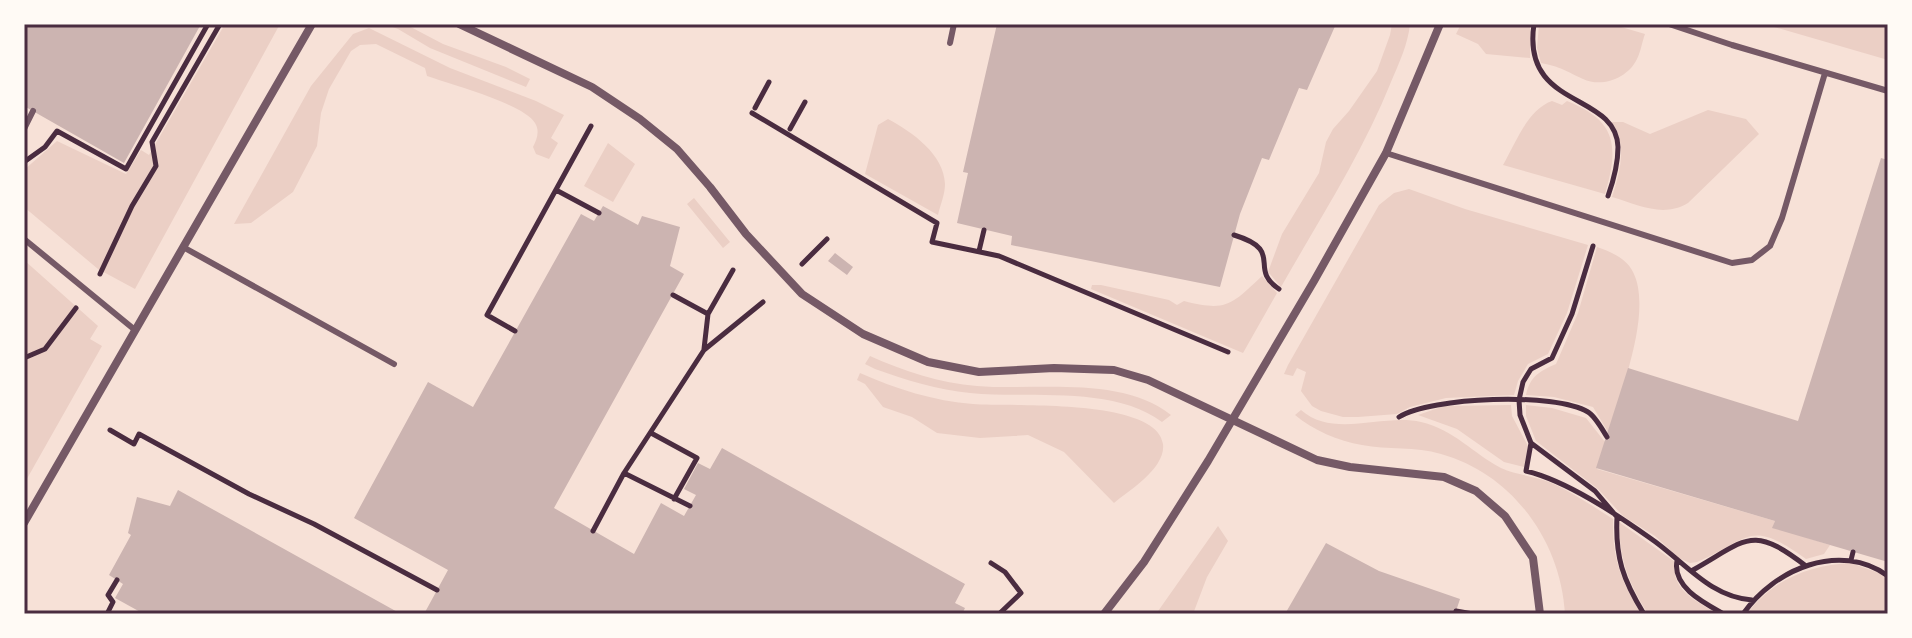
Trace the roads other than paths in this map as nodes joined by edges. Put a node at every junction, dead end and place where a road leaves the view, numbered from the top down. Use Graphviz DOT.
graph roads {
  1 [pos="312,24"];
  2 [pos="459,24"];
  3 [pos="954,24"];
  4 [pos="1440,24"];
  5 [pos="1669,24"];
  6 [pos="950,43"];
  7 [pos="1825,73"];
  8 [pos="1888,91"];
  9 [pos="33,111"];
  10 [pos="24,129"];
  11 [pos="1386,153"];
  12 [pos="24,239"];
  13 [pos="183,247"];
  14 [pos="135,330"];
  15 [pos="394,364"];
  16 [pos="1235,419"];
  17 [pos="24,525"];
  18 [pos="1104,614"];
  19 [pos="1540,614"];
  1 -- 13 [label="street"];
  2 -- 16 [label="street"];
  3 -- 6 [label="lane"];
  4 -- 11 [label="street"];
  5 -- 7 [label="lane"];
  7 -- 8 [label="lane"];
  7 -- 11 [label="lane"];
  9 -- 10 [label="lane"];
  11 -- 16 [label="street"];
  12 -- 14 [label="lane"];
  13 -- 14 [label="street"];
  13 -- 15 [label="lane"];
  14 -- 17 [label="street"];
  16 -- 18 [label="street"];
  16 -- 19 [label="street"];
}
